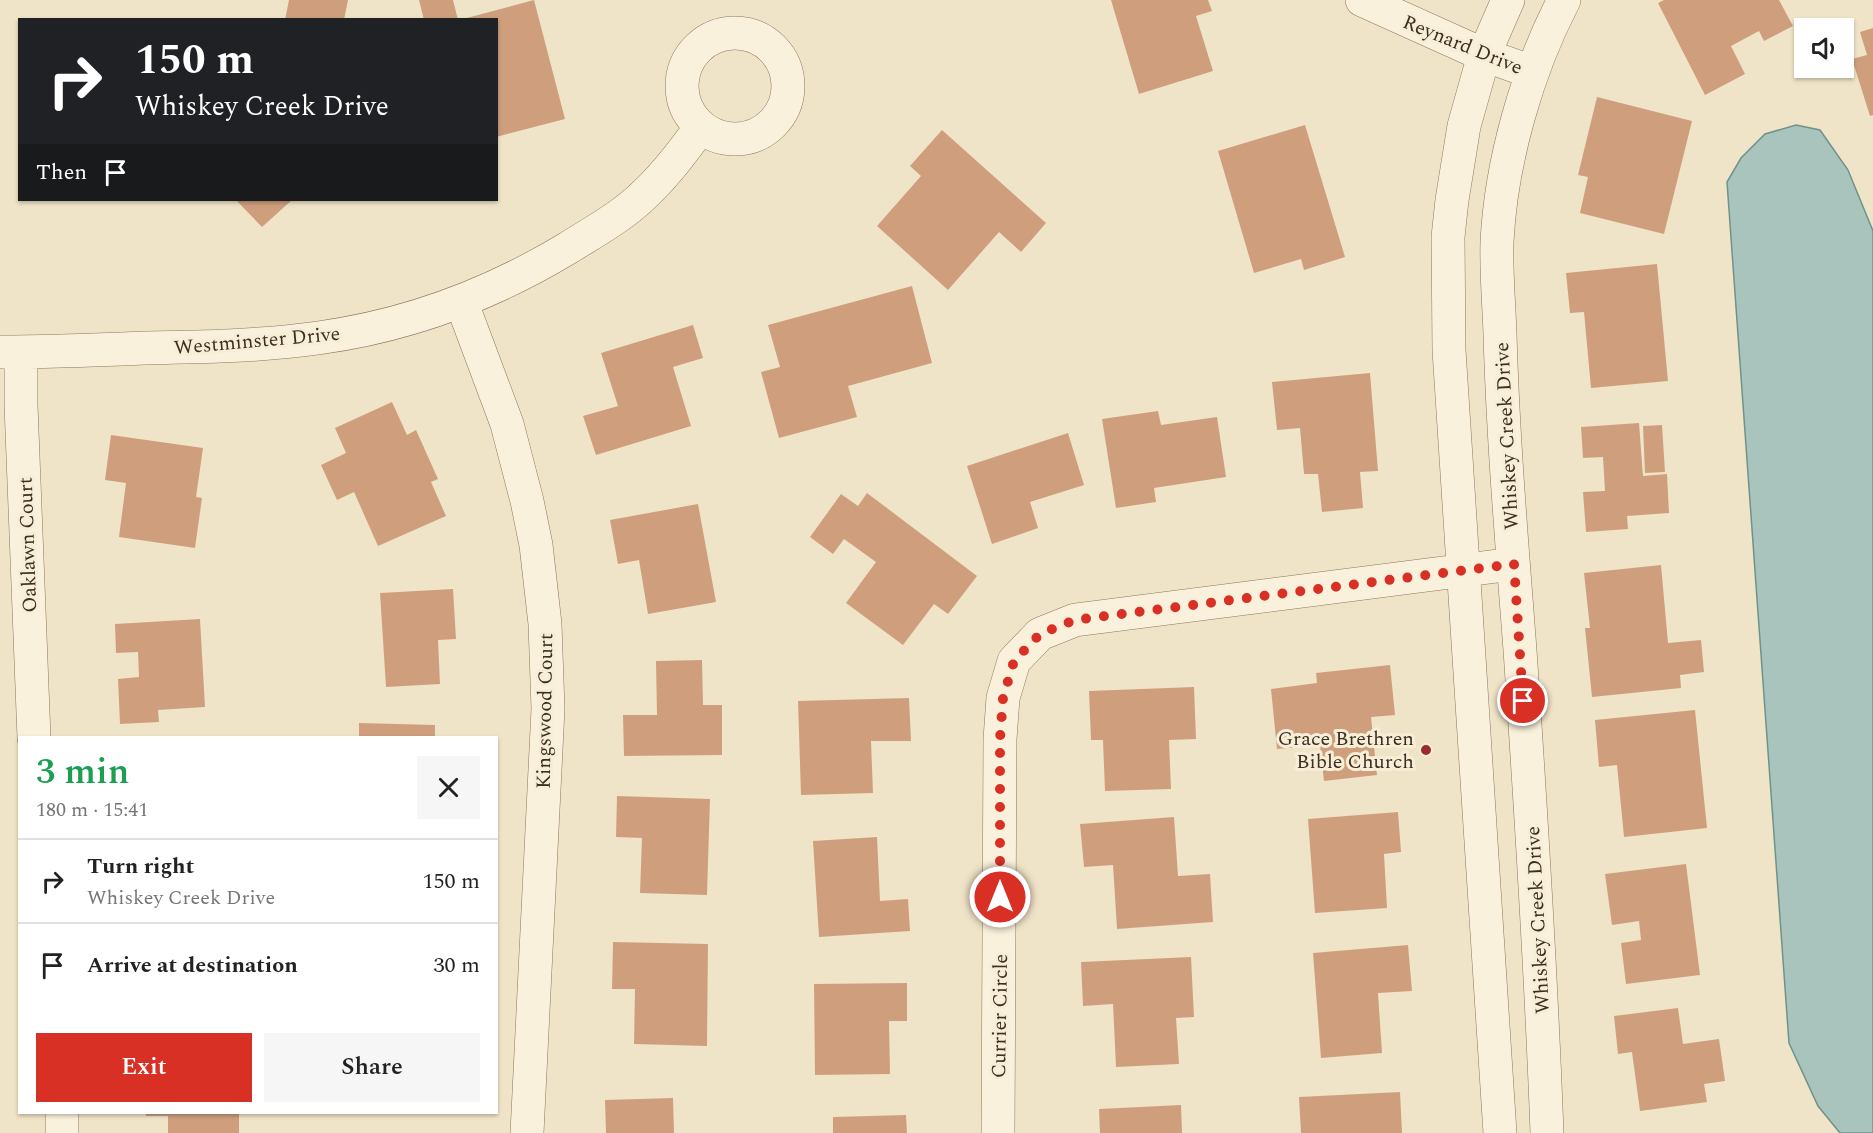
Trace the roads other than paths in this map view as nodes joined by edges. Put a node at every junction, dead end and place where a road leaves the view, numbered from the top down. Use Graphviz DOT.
graph roads {
  1 [pos="1362,0"];
  2 [pos="1508,0"];
  3 [pos="1564,0"];
  4 [pos="1484,55"];
  5 [pos="1532,72"];
  6 [pos="701,127"];
  7 [pos="461,301"];
  8 [pos="10,352"];
  9 [pos="1514,564"];
  10 [pos="1464,570"];
  11 [pos="34,736"];
  12 [pos="62,1114"];
  13 [pos="62,1133"];
  14 [pos="527,1133"];
  15 [pos="998,1133"];
  16 [pos="1500,1133"];
  17 [pos="1547,1133"];
  1 -- 4 [label="street, Reynard Drive"];
  2 -- 4 [label="street"];
  3 -- 5 [label="street, Whiskey Creek Drive"];
  4 -- 5 [label="street, Reynard Drive"];
  4 -- 10 [label="street"];
  5 -- 9 [label="street, Whiskey Creek Drive"];
  6 -- 7 [label="street, Westminster Drive"];
  7 -- 8 [label="street, Westminster Drive"];
  7 -- 14 [label="street, Kingswood Court"];
  8 -- 11 [label="street, Oaklawn Court"];
  9 -- 10 [label="street, Currier Circle"];
  9 -- 17 [label="street, Whiskey Creek Drive"];
  10 -- 15 [label="street, Currier Circle"];
  10 -- 16 [label="street"];
  12 -- 13 [label="street"];
}
